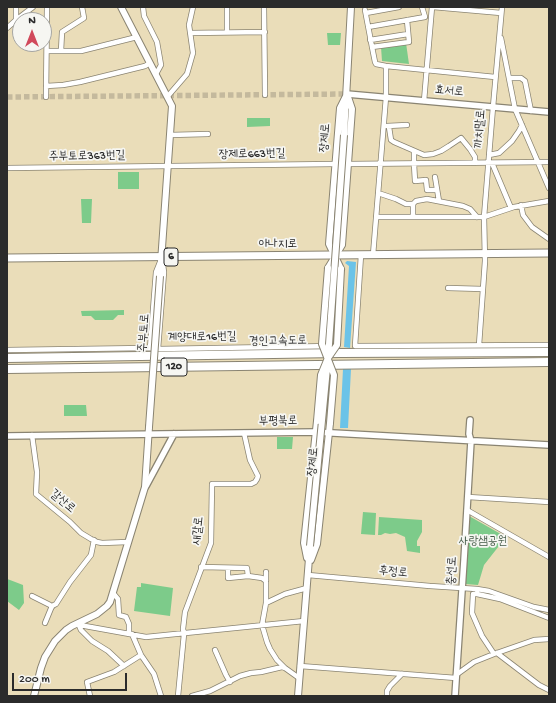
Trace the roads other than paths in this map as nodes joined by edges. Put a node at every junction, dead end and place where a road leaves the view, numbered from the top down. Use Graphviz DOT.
graph roads {
  1 [pos="82,7"];
  2 [pos="121,7"];
  3 [pos="143,7"];
  4 [pos="193,7"];
  5 [pos="227,7"];
  6 [pos="264,7"];
  7 [pos="351,7"];
  8 [pos="399,7"];
  9 [pos="422,7"];
  10 [pos="433,7"];
  11 [pos="502,7"];
  12 [pos="501,13"];
  13 [pos="407,20"];
  14 [pos="368,27"];
  15 [pos="499,31"];
  16 [pos="227,32"];
  17 [pos="264,32"];
  18 [pos="190,33"];
  19 [pos="408,34"];
  20 [pos="137,37"];
  21 [pos="370,40"];
  22 [pos="372,47"];
  23 [pos="52,51"];
  24 [pos="62,51"];
  25 [pos="47,52"];
  26 [pos="150,63"];
  27 [pos="386,66"];
  28 [pos="427,70"];
  29 [pos="156,74"];
  30 [pos="495,77"];
  31 [pos="509,78"];
  32 [pos="46,86"];
  33 [pos="347,94"];
  34 [pos="265,95"];
  35 [pos="168,96"];
  36 [pos="46,97"];
  37 [pos="386,98"];
  38 [pos="424,101"];
  39 [pos="492,107"];
  40 [pos="515,109"];
  41 [pos="531,111"];
  42 [pos="549,112"];
  43 [pos="407,125"];
  44 [pos="522,125"];
  45 [pos="384,126"];
  46 [pos="390,127"];
  47 [pos="208,134"];
  48 [pos="170,135"];
  49 [pos="414,151"];
  50 [pos="489,155"];
  51 [pos="538,162"];
  52 [pos="549,162"];
  53 [pos="475,163"];
  54 [pos="490,163"];
  55 [pos="336,164"];
  56 [pos="348,164"];
  57 [pos="381,164"];
  58 [pos="414,164"];
  59 [pos="168,166"];
  60 [pos="7,168"];
  61 [pos="426,182"];
  62 [pos="549,188"];
  63 [pos="436,190"];
  64 [pos="378,193"];
  65 [pos="439,201"];
  66 [pos="549,201"];
  67 [pos="413,204"];
  68 [pos="521,206"];
  69 [pos="511,208"];
  70 [pos="376,217"];
  71 [pos="413,217"];
  72 [pos="477,217"];
  73 [pos="484,217"];
  74 [pos="549,239"];
  75 [pos="549,253"];
  76 [pos="484,254"];
  77 [pos="335,255"];
  78 [pos="361,255"];
  79 [pos="374,255"];
  80 [pos="162,257"];
  81 [pos="7,258"];
  82 [pos="448,288"];
  83 [pos="483,288"];
  84 [pos="150,340"];
  85 [pos="159,341"];
  86 [pos="479,345"];
  87 [pos="549,345"];
  88 [pos="150,348"];
  89 [pos="158,349"];
  90 [pos="7,350"];
  91 [pos="354,350"];
  92 [pos="549,352"];
  93 [pos="7,358"];
  94 [pos="328,358"];
  95 [pos="549,362"];
  96 [pos="7,369"];
  97 [pos="470,420"];
  98 [pos="316,432"];
  99 [pos="328,432"];
  100 [pos="244,433"];
  101 [pos="148,434"];
  102 [pos="174,434"];
  103 [pos="32,435"];
  104 [pos="7,436"];
  105 [pos="470,441"];
  106 [pos="549,446"];
  107 [pos="145,487"];
  108 [pos="468,497"];
  109 [pos="549,502"];
  110 [pos="467,510"];
  111 [pos="94,540"];
  112 [pos="128,542"];
  113 [pos="549,557"];
  114 [pos="201,567"];
  115 [pos="308,567"];
  116 [pos="228,570"];
  117 [pos="266,572"];
  118 [pos="308,575"];
  119 [pos="248,576"];
  120 [pos="266,581"];
  121 [pos="307,588"];
  122 [pos="462,590"];
  123 [pos="475,592"];
  124 [pos="113,593"];
  125 [pos="32,596"];
  126 [pos="266,603"];
  127 [pos="52,607"];
  128 [pos="549,610"];
  129 [pos="549,618"];
  130 [pos="304,621"];
  131 [pos="45,623"];
  132 [pos="78,623"];
  133 [pos="262,625"];
  134 [pos="130,634"];
  135 [pos="184,634"];
  136 [pos="549,639"];
  137 [pos="215,650"];
  138 [pos="495,653"];
  139 [pos="141,655"];
  140 [pos="124,666"];
  141 [pos="300,666"];
  142 [pos="285,668"];
  143 [pos="402,674"];
  144 [pos="456,676"];
  145 [pos="299,678"];
  146 [pos="230,682"];
  147 [pos="549,690"];
  148 [pos="296,695"];
  149 [pos="34,696"];
  150 [pos="90,696"];
  151 [pos="161,696"];
  152 [pos="178,696"];
  153 [pos="192,696"];
  154 [pos="387,696"];
  155 [pos="455,696"];
  1 -- 24 [label="street"];
  2 -- 20 [label="main road, 주부토로"];
  3 -- 29 [label="street"];
  4 -- 18 [label="street"];
  5 -- 16 [label="street"];
  6 -- 17 [label="street"];
  7 -- 33 [label="main road, 장제로"];
  8 -- 14 [label="street"];
  9 -- 13 [label="street"];
  10 -- 12 [label="street"];
  10 -- 28 [label="street"];
  11 -- 12 [label="street, 까치말로"];
  12 -- 15 [label="street, 까치말로"];
  13 -- 14 [label="street"];
  13 -- 19 [label="street"];
  14 -- 21 [label="street"];
  15 -- 30 [label="street, 까치말로"];
  15 -- 31 [label="street"];
  16 -- 17 [label="street"];
  16 -- 18 [label="street"];
  17 -- 34 [label="street"];
  18 -- 35 [label="street"];
  19 -- 21 [label="street"];
  19 -- 22 [label="street"];
  20 -- 24 [label="street"];
  20 -- 26 [label="main road, 주부토로"];
  21 -- 22 [label="street"];
  22 -- 27 [label="street"];
  23 -- 24 [label="street"];
  25 -- 32 [label="street"];
  26 -- 29 [label="main road, 주부토로"];
  26 -- 32 [label="street"];
  27 -- 28 [label="street"];
  27 -- 37 [label="street"];
  28 -- 30 [label="street"];
  28 -- 38 [label="street"];
  29 -- 35 [label="main road, 주부토로"];
  30 -- 39 [label="street, 까치말로"];
  31 -- 40 [label="street"];
  31 -- 41 [label="street"];
  32 -- 36 [label="street"];
  33 -- 37 [label="street, 효서로"];
  33 -- 55 [label="main road, 장제로"];
  33 -- 56 [label="main road, 장제로"];
  33 -- 94 [label="main road, 장제로, bridge"];
  35 -- 48 [label="main road, 주부토로"];
  37 -- 38 [label="street, 효서로"];
  37 -- 45 [label="street"];
  38 -- 39 [label="street, 효서로"];
  39 -- 40 [label="street, 효서로"];
  39 -- 50 [label="street, 까치말로"];
  40 -- 41 [label="street, 효서로"];
  40 -- 44 [label="street"];
  41 -- 42 [label="street, 효서로"];
  43 -- 46 [label="street"];
  44 -- 50 [label="street"];
  44 -- 51 [label="street"];
  45 -- 46 [label="street"];
  45 -- 57 [label="street"];
  46 -- 49 [label="street"];
  47 -- 48 [label="street"];
  48 -- 59 [label="main road, 주부토로"];
  49 -- 53 [label="street"];
  49 -- 58 [label="street"];
  50 -- 54 [label="street, 까치말로"];
  51 -- 52 [label="street"];
  51 -- 54 [label="street"];
  51 -- 62 [label="street"];
  53 -- 54 [label="street"];
  53 -- 58 [label="street"];
  54 -- 69 [label="street"];
  54 -- 73 [label="street, 까치말로"];
  55 -- 59 [label="street, 장제로663번길"];
  55 -- 77 [label="main road, 장제로"];
  56 -- 57 [label="street"];
  56 -- 77 [label="main road, 장제로"];
  57 -- 58 [label="street"];
  57 -- 64 [label="street"];
  58 -- 61 [label="street"];
  59 -- 60 [label="street, 주부토로363번길"];
  59 -- 80 [label="main road, 주부토로"];
  61 -- 63 [label="street"];
  61 -- 63 [label="street"];
  63 -- 65 [label="street"];
  64 -- 67 [label="street"];
  64 -- 70 [label="street"];
  65 -- 67 [label="street"];
  65 -- 72 [label="street"];
  66 -- 68 [label="street"];
  67 -- 71 [label="street"];
  68 -- 69 [label="street"];
  68 -- 74 [label="street"];
  69 -- 73 [label="street"];
  70 -- 71 [label="street"];
  70 -- 79 [label="street"];
  71 -- 72 [label="street"];
  72 -- 73 [label="street"];
  73 -- 76 [label="street, 까치말로"];
  75 -- 76 [label="main road, 아나지로 / 6"];
  76 -- 79 [label="main road, 아나지로 / 6"];
  76 -- 83 [label="street, 까치말로"];
  77 -- 78 [label="main road, 아나지로 / 6"];
  77 -- 80 [label="main road, 아나지로 / 6"];
  77 -- 89 [label="street, 계양대로16번길"];
  77 -- 94 [label="main road, 장제로, bridge"];
  77 -- 94 [label="main road, 장제로, bridge"];
  78 -- 79 [label="main road, 아나지로 / 6"];
  78 -- 91 [label="street"];
  80 -- 81 [label="main road, 아나지로 / 6"];
  80 -- 84 [label="street"];
  80 -- 85 [label="street"];
  80 -- 101 [label="main road, 주부토로, bridge"];
  82 -- 83 [label="street"];
  83 -- 86 [label="street, 까치말로"];
  84 -- 85 [label="street"];
  84 -- 88 [label="street"];
  85 -- 89 [label="street"];
  86 -- 87 [label="street"];
  86 -- 91 [label="street"];
  88 -- 89 [label="street, 계양대로16번길"];
  88 -- 90 [label="street, 계양대로16번길"];
  91 -- 92 [label="highway, 경인고속도로 / 120"];
  91 -- 93 [label="highway, 경인고속도로 / 120"];
  94 -- 98 [label="main road, 장제로, bridge"];
  94 -- 99 [label="main road, 장제로, bridge"];
  94 -- 115 [label="main road, 장제로, bridge"];
  95 -- 96 [label="highway, 경인고속도로 / 120"];
  97 -- 105 [label="street, 충선로"];
  98 -- 99 [label="street, 부평북로"];
  98 -- 100 [label="street, 부평북로"];
  98 -- 115 [label="main road, 장제로"];
  99 -- 105 [label="street, 부평북로"];
  99 -- 115 [label="main road, 장제로"];
  100 -- 102 [label="street, 부평북로"];
  100 -- 114 [label="street, 새갈로"];
  101 -- 102 [label="street, 부평북로"];
  101 -- 103 [label="street, 부평북로"];
  101 -- 107 [label="main road, 주부토로"];
  102 -- 107 [label="street"];
  103 -- 104 [label="street, 부평북로"];
  103 -- 111 [label="street, 갈산로"];
  105 -- 106 [label="street, 부평북로"];
  105 -- 108 [label="street, 충선로"];
  107 -- 112 [label="main road, 주부토로"];
  108 -- 109 [label="street"];
  108 -- 110 [label="street, 충선로"];
  110 -- 113 [label="street"];
  110 -- 122 [label="street, 충선로"];
  111 -- 112 [label="street, 갈산로"];
  111 -- 127 [label="street"];
  112 -- 124 [label="main road, 주부토로"];
  114 -- 119 [label="street"];
  114 -- 135 [label="street, 새갈로"];
  115 -- 118 [label="main road, 장제로"];
  116 -- 119 [label="street"];
  117 -- 120 [label="street"];
  118 -- 121 [label="main road, 장제로"];
  118 -- 122 [label="street, 후정로"];
  119 -- 120 [label="street"];
  120 -- 126 [label="street"];
  121 -- 126 [label="street"];
  121 -- 130 [label="main road, 장제로"];
  122 -- 123 [label="street, 후정로"];
  122 -- 144 [label="street, 충선로"];
  123 -- 128 [label="street, 후정로"];
  123 -- 129 [label="street"];
  123 -- 138 [label="street"];
  124 -- 132 [label="main road, 주부토로"];
  124 -- 134 [label="street"];
  125 -- 127 [label="street"];
  126 -- 133 [label="street"];
  127 -- 131 [label="street"];
  130 -- 133 [label="street"];
  130 -- 141 [label="main road, 장제로"];
  132 -- 134 [label="street"];
  132 -- 140 [label="street"];
  132 -- 149 [label="main road, 주부토로"];
  133 -- 135 [label="street"];
  133 -- 142 [label="street"];
  134 -- 135 [label="street"];
  134 -- 139 [label="street"];
  135 -- 152 [label="street, 새갈로"];
  136 -- 138 [label="street"];
  137 -- 146 [label="street"];
  138 -- 144 [label="street"];
  138 -- 147 [label="street"];
  139 -- 140 [label="street"];
  139 -- 151 [label="street"];
  140 -- 150 [label="street"];
  141 -- 143 [label="street"];
  141 -- 145 [label="main road, 장제로"];
  142 -- 145 [label="street"];
  142 -- 146 [label="street"];
  143 -- 144 [label="street"];
  143 -- 154 [label="street"];
  144 -- 155 [label="street, 충선로"];
  145 -- 148 [label="main road, 장제로"];
  146 -- 153 [label="street"];
}
